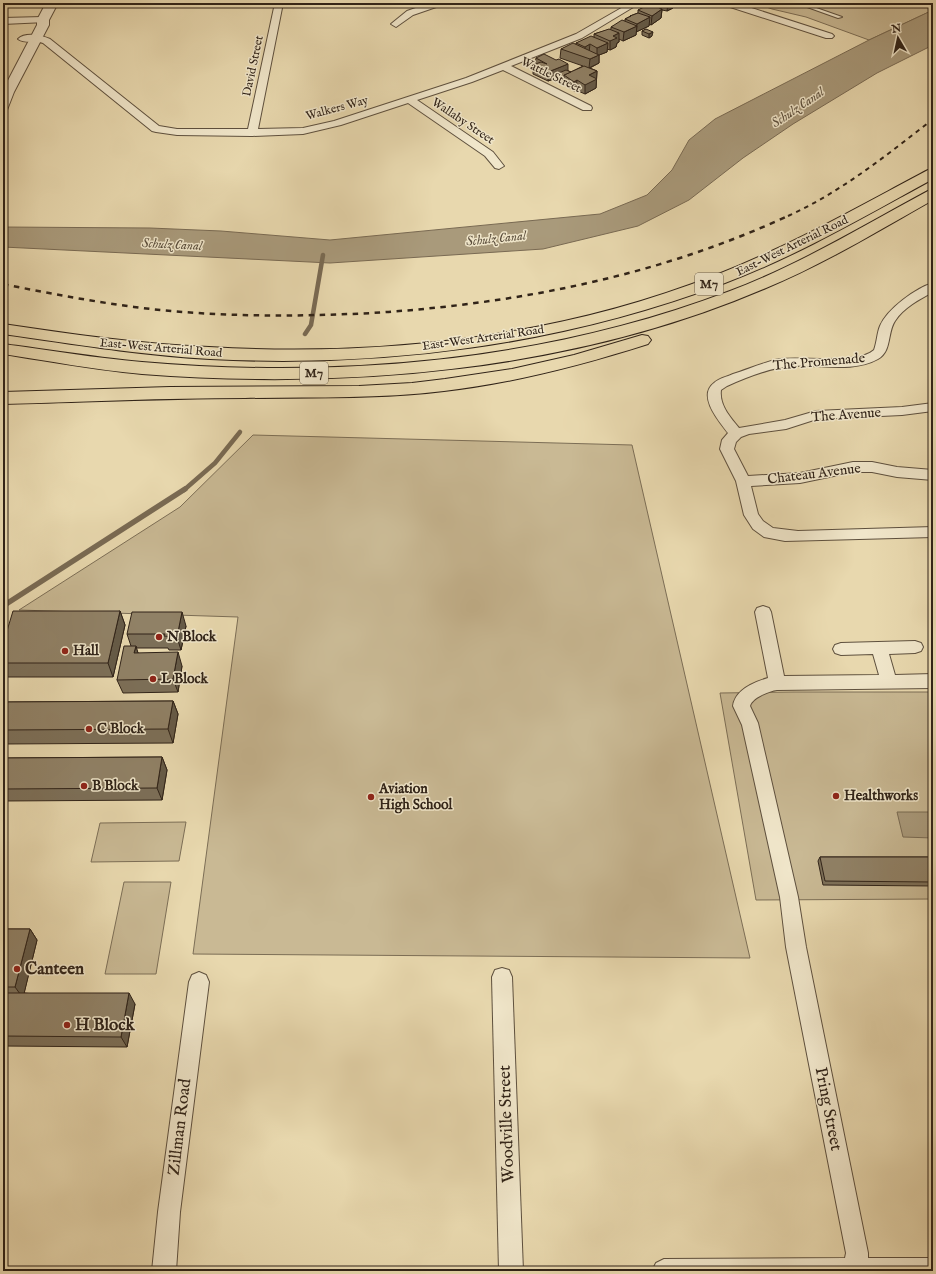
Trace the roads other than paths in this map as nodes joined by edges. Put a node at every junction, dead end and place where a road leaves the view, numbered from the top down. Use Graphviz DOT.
graph roads {
  1 [pos="52,3"];
  2 [pos="279,3"];
  3 [pos="439,3"];
  4 [pos="636,3"];
  5 [pos="727,3"];
  6 [pos="798,3"];
  7 [pos="840,18"];
  8 [pos="43,20"];
  9 [pos="7,21"];
  10 [pos="396,24"];
  11 [pos="829,36"];
  12 [pos="29,39"];
  13 [pos="503,66"];
  14 [pos="3,78"];
  15 [pos="410,100"];
  16 [pos="3,107"];
  17 [pos="587,108"];
  18 [pos="252,133"];
  19 [pos="499,166"];
  20 [pos="933,173"];
  21 [pos="933,194"];
  22 [pos="933,287"];
  23 [pos="681,314"];
  24 [pos="3,329"];
  25 [pos="3,349"];
  26 [pos="47,355"];
  27 [pos="3,358"];
  28 [pos="3,398"];
  29 [pos="933,407"];
  30 [pos="736,434"];
  31 [pos="933,475"];
  32 [pos="743,481"];
  33 [pos="933,532"];
  34 [pos="763,612"];
  35 [pos="915,647"];
  36 [pos="879,648"];
  37 [pos="841,649"];
  38 [pos="933,681"];
  39 [pos="889,682"];
  40 [pos="777,683"];
  41 [pos="502,977"];
  42 [pos="199,982"];
  43 [pos="933,1269"];
  44 [pos="164,1271"];
  45 [pos="511,1271"];
  46 [pos="664,1271"];
  47 [pos="856,1271"];
  1 -- 8 [label="street"];
  2 -- 18 [label="street, David Street"];
  3 -- 10 [label="street"];
  4 -- 13 [label="street, Walkers Way"];
  5 -- 11 [label="street"];
  6 -- 7 [label="lane"];
  8 -- 9 [label="street"];
  8 -- 12 [label="street"];
  9 -- 12 [label="street"];
  12 -- 14 [label="street"];
  12 -- 16 [label="street"];
  12 -- 18 [label="street, Walkers Way"];
  13 -- 15 [label="street, Walkers Way"];
  13 -- 17 [label="street, Wattle Street"];
  15 -- 18 [label="street, Walkers Way"];
  15 -- 19 [label="street, Wallaby Street"];
  20 -- 24 [label="highway, East-West Arterial Road / M7"];
  21 -- 23 [label="highway, East-West Arterial Road / M7"];
  22 -- 30 [label="street, The Promenade"];
  23 -- 26 [label="highway, East-West Arterial Road / M7"];
  23 -- 28 [label="highway"];
  25 -- 26 [label="highway, M7"];
  26 -- 27 [label="highway"];
  29 -- 30 [label="street, The Avenue"];
  30 -- 32 [label="street"];
  31 -- 32 [label="street, Chateau Avenue"];
  32 -- 33 [label="street"];
  34 -- 40 [label="street"];
  35 -- 36 [label="street"];
  36 -- 37 [label="street"];
  36 -- 39 [label="street"];
  38 -- 39 [label="street"];
  39 -- 40 [label="street"];
  40 -- 47 [label="street, Pring Street"];
  41 -- 45 [label="street, Woodville Street"];
  42 -- 44 [label="street, Zillman Road"];
  43 -- 47 [label="street"];
  46 -- 47 [label="street"];
}
